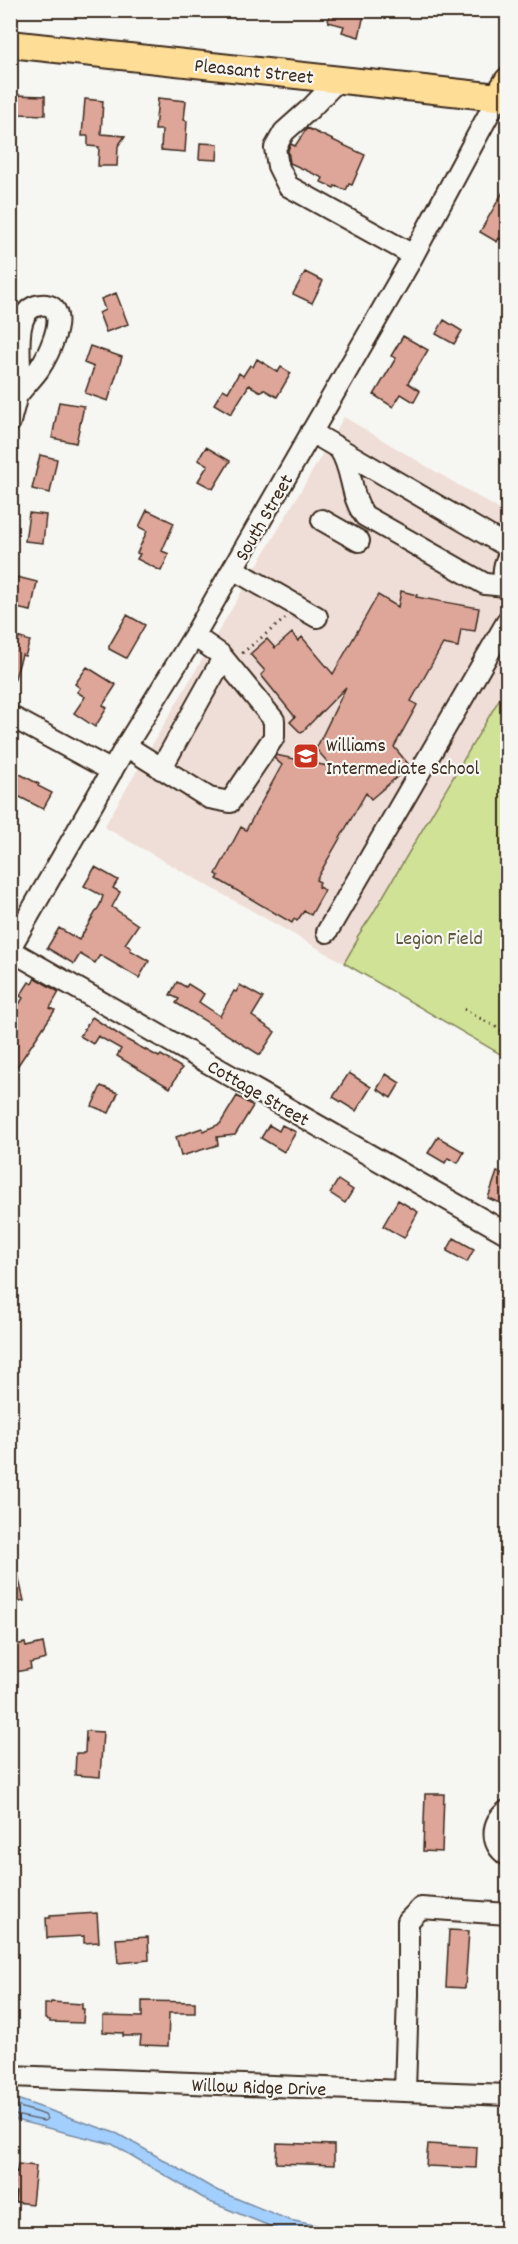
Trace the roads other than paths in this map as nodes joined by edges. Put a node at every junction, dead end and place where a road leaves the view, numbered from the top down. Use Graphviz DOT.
graph roads {
  1 [pos="10,44"];
  2 [pos="338,80"];
  3 [pos="503,89"];
  4 [pos="413,255"];
  5 [pos="16,397"];
  6 [pos="10,423"];
  7 [pos="311,432"];
  8 [pos="340,450"];
  9 [pos="322,520"];
  10 [pos="359,541"];
  11 [pos="507,547"];
  12 [pos="507,557"];
  13 [pos="233,569"];
  14 [pos="507,587"];
  15 [pos="308,613"];
  16 [pos="507,620"];
  17 [pos="194,636"];
  18 [pos="232,656"];
  19 [pos="10,716"];
  20 [pos="126,746"];
  21 [pos="161,769"];
  22 [pos="112,771"];
  23 [pos="327,932"];
  24 [pos="12,944"];
  25 [pos="507,1234"];
  26 [pos="507,1810"];
  27 [pos="507,1856"];
  28 [pos="507,1914"];
  29 [pos="10,2076"];
  30 [pos="405,2091"];
  31 [pos="507,2095"];
  1 -- 2 [label="main road, Pleasant Street"];
  2 -- 3 [label="main road, Pleasant Street"];
  2 -- 4 [label="street"];
  3 -- 4 [label="street, South Street"];
  4 -- 7 [label="street, South Street"];
  5 -- 6 [label="street"];
  7 -- 8 [label="street"];
  7 -- 13 [label="street, South Street"];
  8 -- 11 [label="street"];
  8 -- 14 [label="street"];
  9 -- 10 [label="street"];
  12 -- 14 [label="street"];
  13 -- 15 [label="street"];
  13 -- 17 [label="street, South Street"];
  16 -- 23 [label="street"];
  17 -- 18 [label="street"];
  17 -- 20 [label="street, South Street"];
  18 -- 21 [label="street"];
  18 -- 21 [label="street"];
  19 -- 22 [label="street"];
  20 -- 21 [label="street"];
  20 -- 22 [label="street, South Street"];
  22 -- 24 [label="street, South Street"];
  24 -- 25 [label="street, Cottage Street"];
  26 -- 27 [label="street"];
  28 -- 30 [label="street"];
  29 -- 30 [label="street, Willow Ridge Drive"];
  30 -- 31 [label="street, Willow Ridge Drive"];
}
